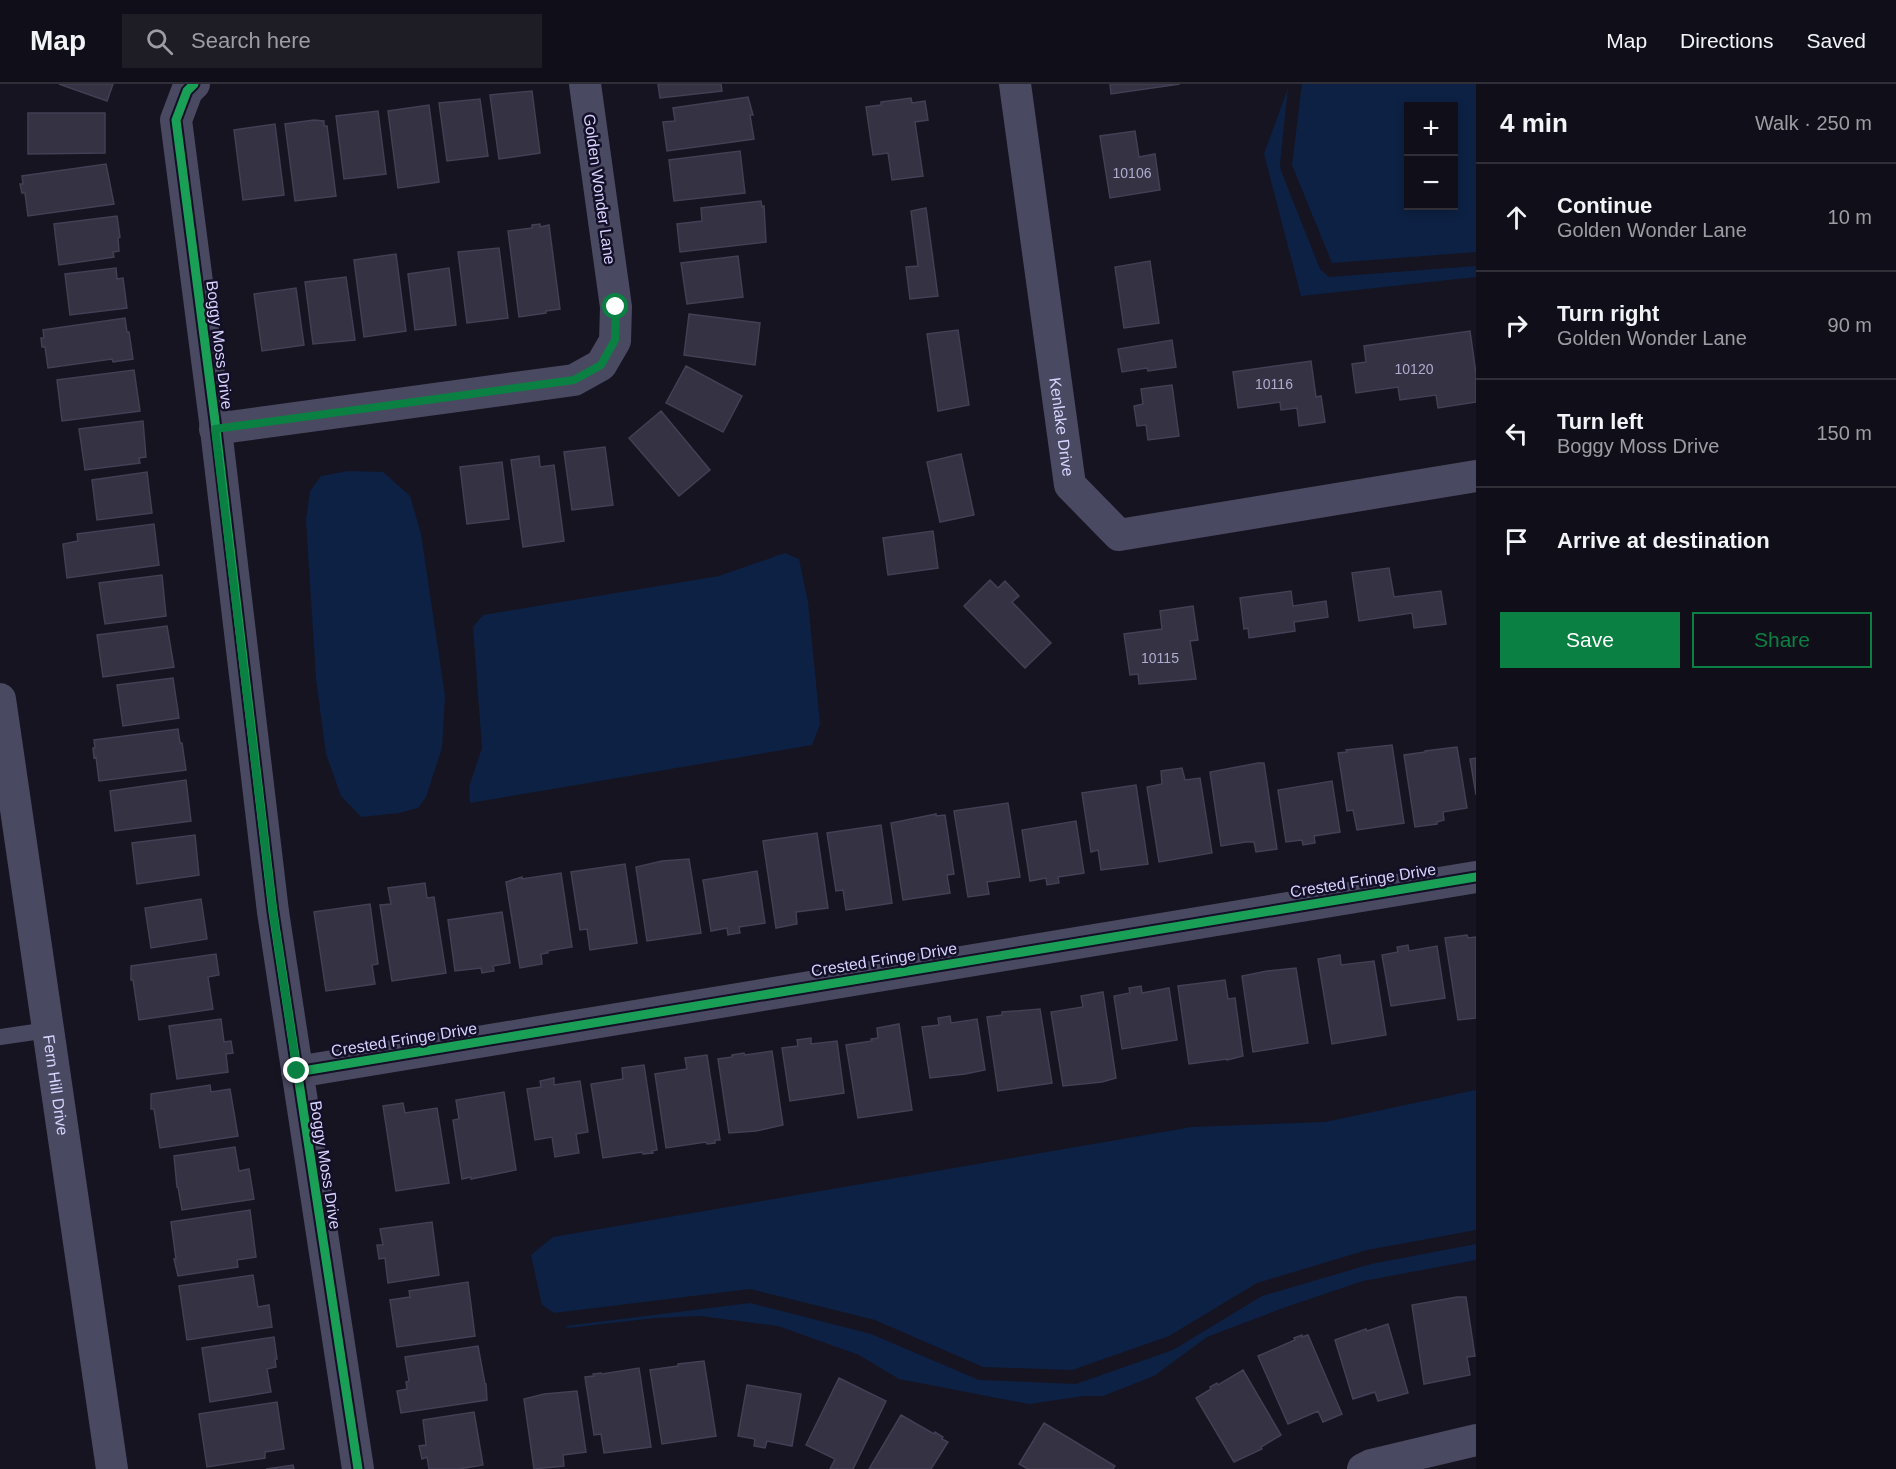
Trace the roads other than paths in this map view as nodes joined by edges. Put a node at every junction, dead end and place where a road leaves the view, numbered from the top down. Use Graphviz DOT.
graph roads {
  1 [pos="194,84"];
  2 [pos="585,84"];
  3 [pos="1015,84"];
  4 [pos="215,429"];
  5 [pos="1476,476"];
  6 [pos="0,699"];
  7 [pos="1476,876"];
  8 [pos="48,1030"];
  9 [pos="0,1037"];
  10 [pos="297,1071"];
  11 [pos="1476,1440"];
  12 [pos="112,1469"];
  13 [pos="358,1469"];
  14 [pos="1363,1469"];
  1 -- 4 [label="street, Boggy Moss Drive"];
  2 -- 4 [label="street, Golden Wonder Lane"];
  3 -- 5 [label="street, Kenlake Drive"];
  4 -- 10 [label="street, Boggy Moss Drive"];
  6 -- 8 [label="street, Fern Hill Drive"];
  7 -- 10 [label="street, Crested Fringe Drive"];
  8 -- 9 [label="lane"];
  8 -- 12 [label="street, Fern Hill Drive"];
  10 -- 13 [label="street, Boggy Moss Drive"];
  11 -- 14 [label="street"];
}
